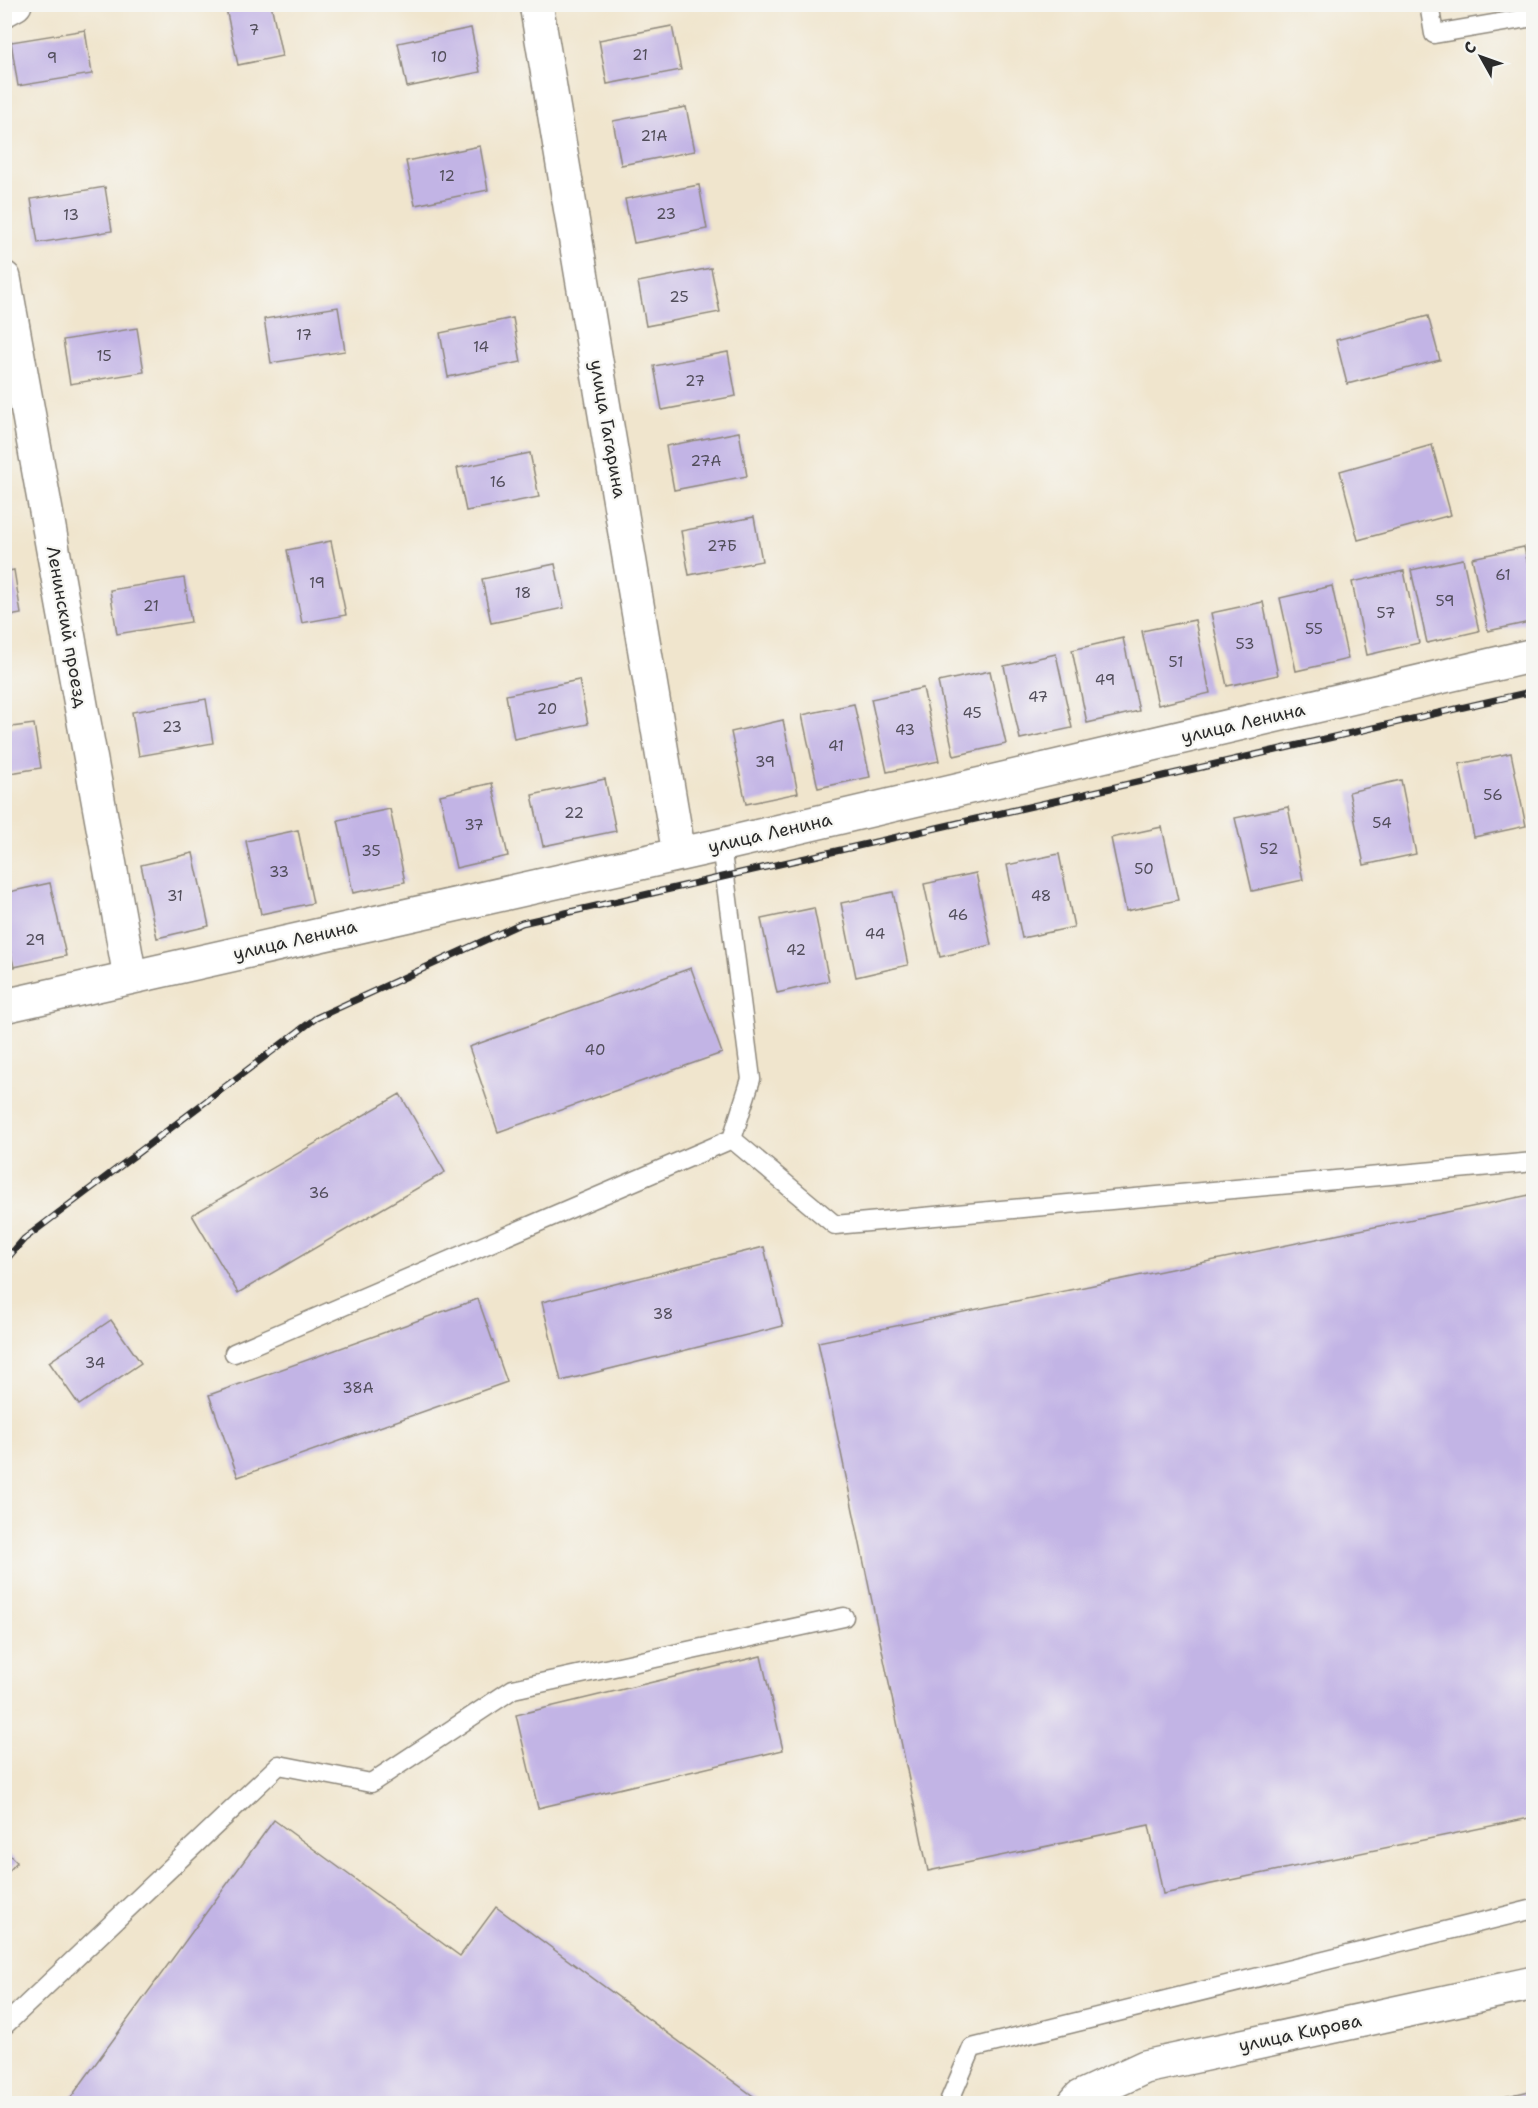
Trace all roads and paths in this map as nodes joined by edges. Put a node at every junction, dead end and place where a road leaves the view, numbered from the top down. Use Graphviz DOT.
graph roads {
  1 [pos="15,4"];
  2 [pos="536,4"];
  3 [pos="1429,4"];
  4 [pos="4,10"];
  5 [pos="1533,17"];
  6 [pos="4,278"];
  7 [pos="1533,655"];
  8 [pos="721,845"];
  9 [pos="679,854"];
  10 [pos="130,977"];
  11 [pos="4,1006"];
  12 [pos="732,1139"];
  13 [pos="1533,1162"];
  14 [pos="234,1353"];
  15 [pos="844,1617"];
  16 [pos="1533,1909"];
  17 [pos="1533,1983"];
  18 [pos="4,2026"];
  19 [pos="948,2103"];
  20 [pos="1074,2103"];
  1 -- 4 [label="street"];
  2 -- 9 [label="street, улица Гагарина"];
  3 -- 5 [label="lane"];
  6 -- 10 [label="street, Ленинский проезд"];
  7 -- 8 [label="street, улица Ленина"];
  8 -- 9 [label="street, улица Ленина"];
  8 -- 12 [label="lane"];
  9 -- 10 [label="street, улица Ленина"];
  10 -- 11 [label="street, улица Ленина"];
  12 -- 13 [label="lane"];
  12 -- 14 [label="lane"];
  15 -- 18 [label="lane"];
  16 -- 19 [label="lane"];
  17 -- 20 [label="street, улица Кирова"];
}
